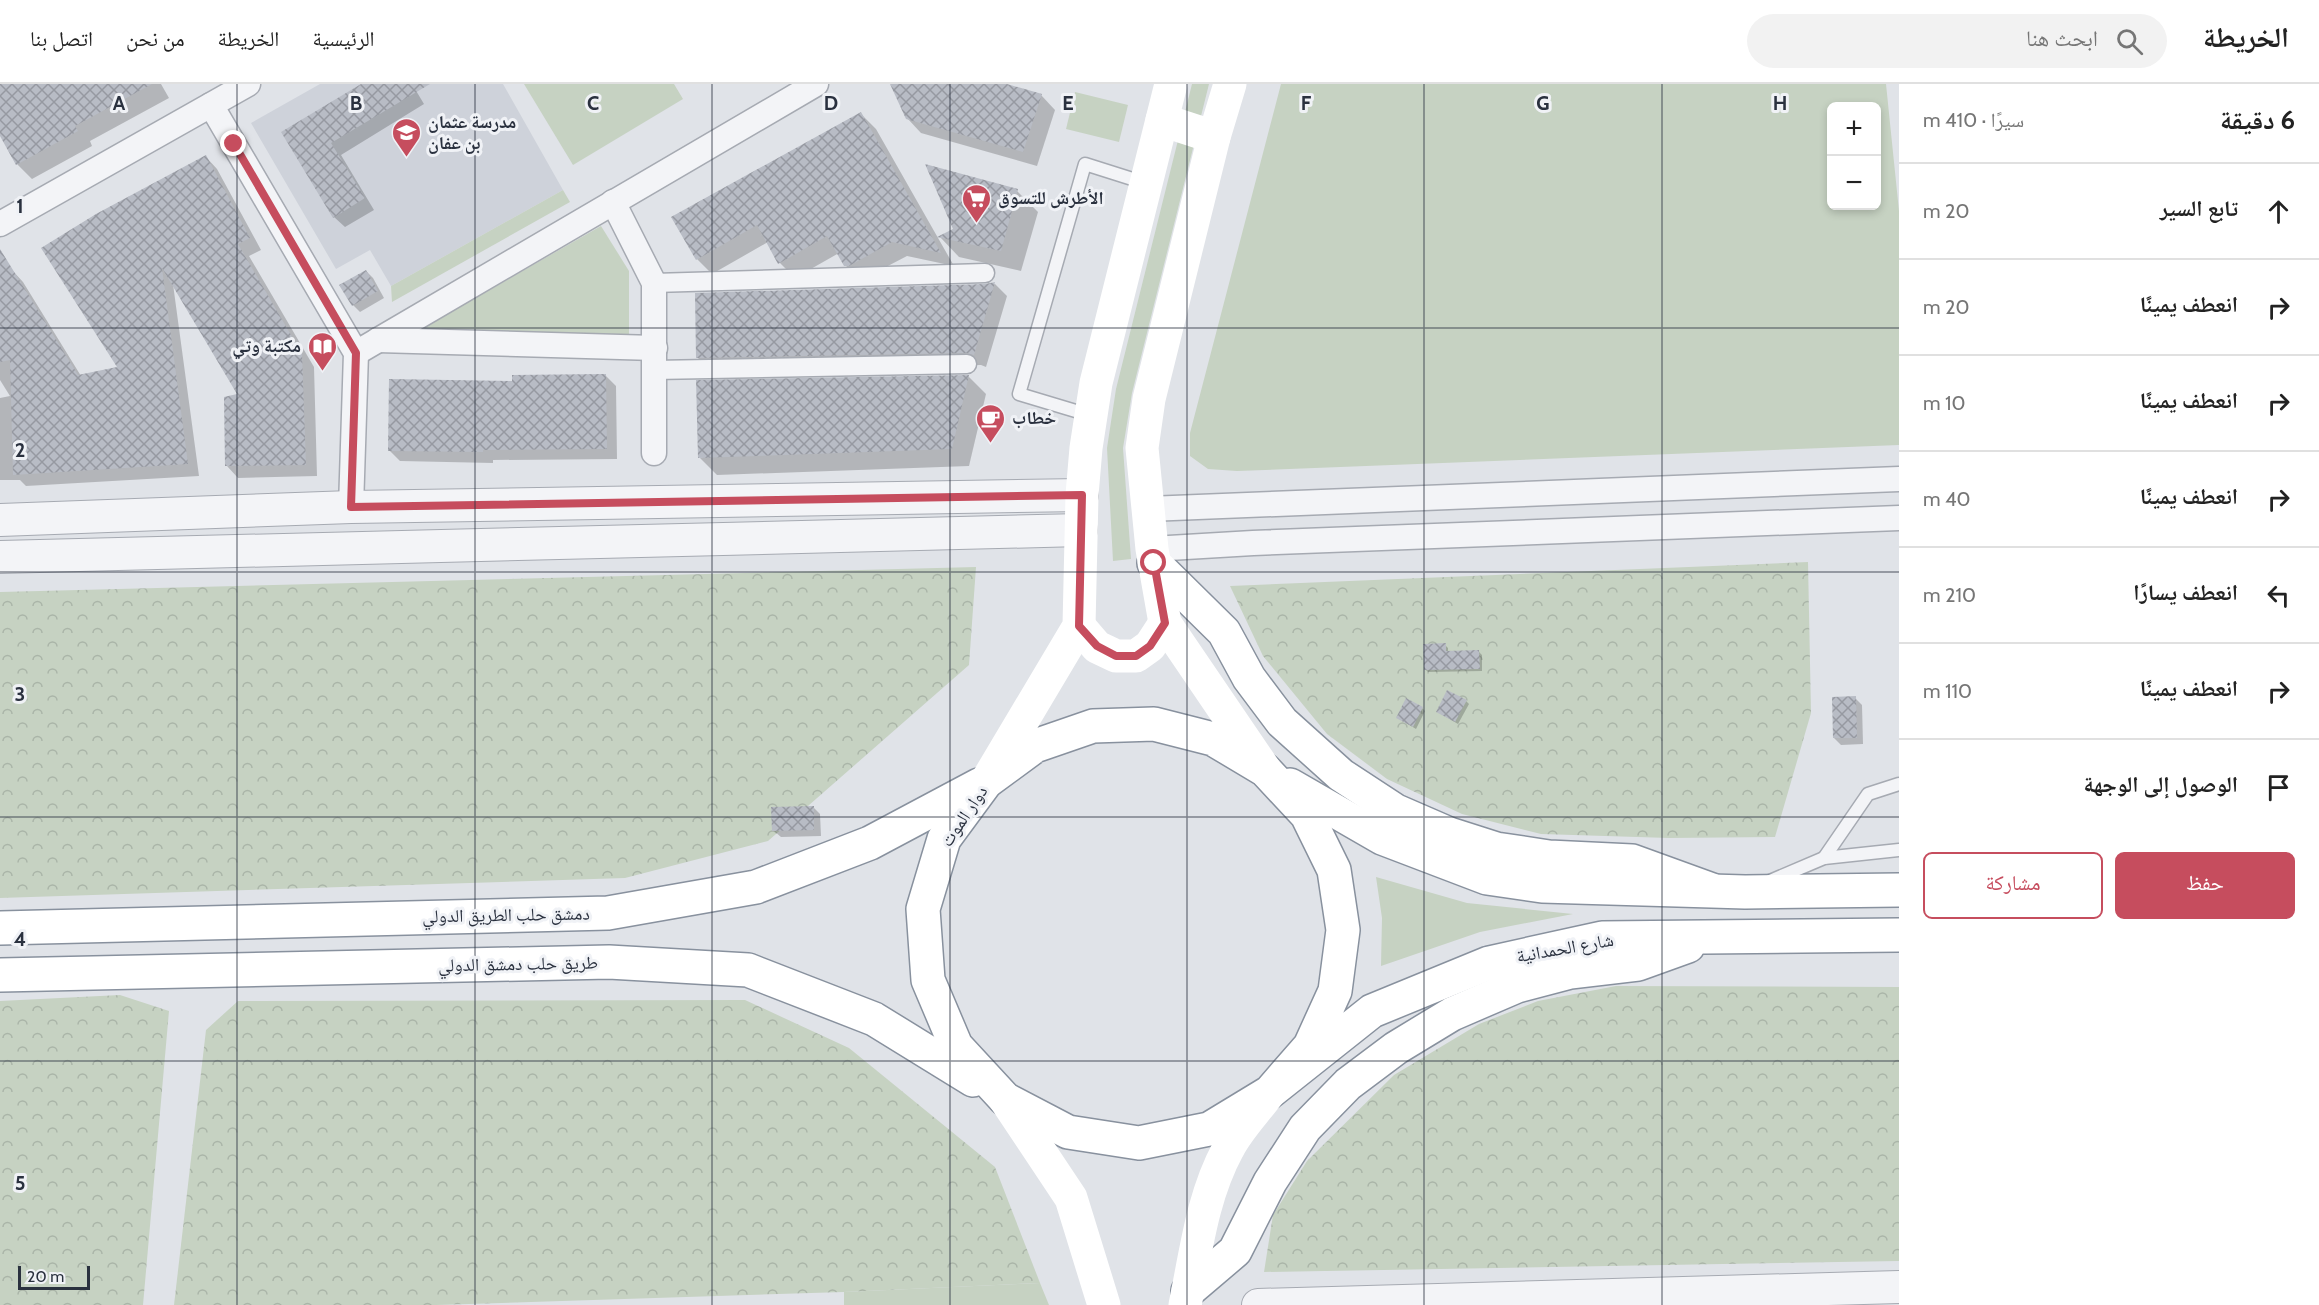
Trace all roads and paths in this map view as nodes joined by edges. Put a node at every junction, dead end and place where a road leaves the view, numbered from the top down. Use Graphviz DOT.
graph roads {
  1 [pos="816,84"];
  2 [pos="1171,84"];
  3 [pos="1230,84"];
  4 [pos="241,86"];
  5 [pos="211,105"];
  6 [pos="1162,120"];
  7 [pos="1214,137"];
  8 [pos="1146,183"];
  9 [pos="613,202"];
  10 [pos="2,218"];
  11 [pos="986,273"];
  12 [pos="654,283"];
  13 [pos="378,340"];
  14 [pos="356,353"];
  15 [pos="654,359"];
  16 [pos="967,364"];
  17 [pos="1091,416"];
  18 [pos="654,453"];
  19 [pos="1899,479"];
  20 [pos="1082,495"];
  21 [pos="351,507"];
  22 [pos="1148,509"];
  23 [pos="1899,518"];
  24 [pos="0,520"];
  25 [pos="1081,530"];
  26 [pos="1153,556"];
  27 [pos="0,557"];
  28 [pos="1165,623"];
  29 [pos="1079,626"];
  30 [pos="1265,770"];
  31 [pos="986,782"];
  32 [pos="1899,784"];
  33 [pos="1899,850"];
  34 [pos="1824,858"];
  35 [pos="1899,890"];
  36 [pos="1712,891"];
  37 [pos="1745,892"];
  38 [pos="0,928"];
  39 [pos="1899,935"];
  40 [pos="1715,937"];
  41 [pos="0,975"];
  42 [pos="1270,1092"];
  43 [pos="1005,1099"];
  44 [pos="1899,1287"];
  45 [pos="1187,1298"];
  46 [pos="1632,1300"];
  47 [pos="1394,1303"];
  48 [pos="1104,1305"];
  49 [pos="1258,1305"];
  1 -- 9 [label="street"];
  2 -- 6 [label="main road"];
  3 -- 7 [label="main road"];
  4 -- 5 [label="street"];
  5 -- 10 [label="street"];
  5 -- 14 [label="street"];
  6 -- 7 [label="main road"];
  6 -- 8 [label="main road"];
  7 -- 22 [label="main road"];
  8 -- 17 [label="main road"];
  8 -- 17 [label="lane"];
  9 -- 12 [label="street"];
  9 -- 13 [label="street"];
  11 -- 12 [label="street"];
  12 -- 15 [label="street"];
  13 -- 14 [label="street"];
  13 -- 15 [label="street"];
  14 -- 21 [label="street"];
  15 -- 16 [label="street"];
  15 -- 18 [label="street"];
  17 -- 20 [label="main road"];
  19 -- 22 [label="street"];
  20 -- 21 [label="street"];
  20 -- 25 [label="main road"];
  21 -- 24 [label="street"];
  22 -- 26 [label="main road"];
  23 -- 26 [label="street"];
  25 -- 27 [label="street"];
  25 -- 29 [label="main road"];
  26 -- 28 [label="main road"];
  26 -- 36 [label="main road"];
  28 -- 29 [label="main road"];
  28 -- 30 [label="main road"];
  29 -- 31 [label="main road"];
  30 -- 31 [label="main road, دوار الموت"];
  30 -- 36 [label="main road"];
  30 -- 42 [label="main road, دوار الموت"];
  31 -- 38 [label="main road, دمشق حلب الطريق الدولي"];
  31 -- 43 [label="main road, دوار الموت"];
  32 -- 34 [label="lane"];
  33 -- 34 [label="lane"];
  34 -- 37 [label="lane"];
  35 -- 37 [label="main road"];
  36 -- 37 [label="main road"];
  39 -- 40 [label="main road, شارع الحمدانية"];
  40 -- 42 [label="main road, شارع الحمدانية"];
  40 -- 45 [label="main road"];
  41 -- 43 [label="main road, طريق حلب دمشق الدولي"];
  42 -- 43 [label="main road, دوار الموت"];
  42 -- 45 [label="main road"];
  43 -- 48 [label="main road"];
  44 -- 46 [label="street"];
  46 -- 47 [label="street"];
  47 -- 49 [label="street"];
}
